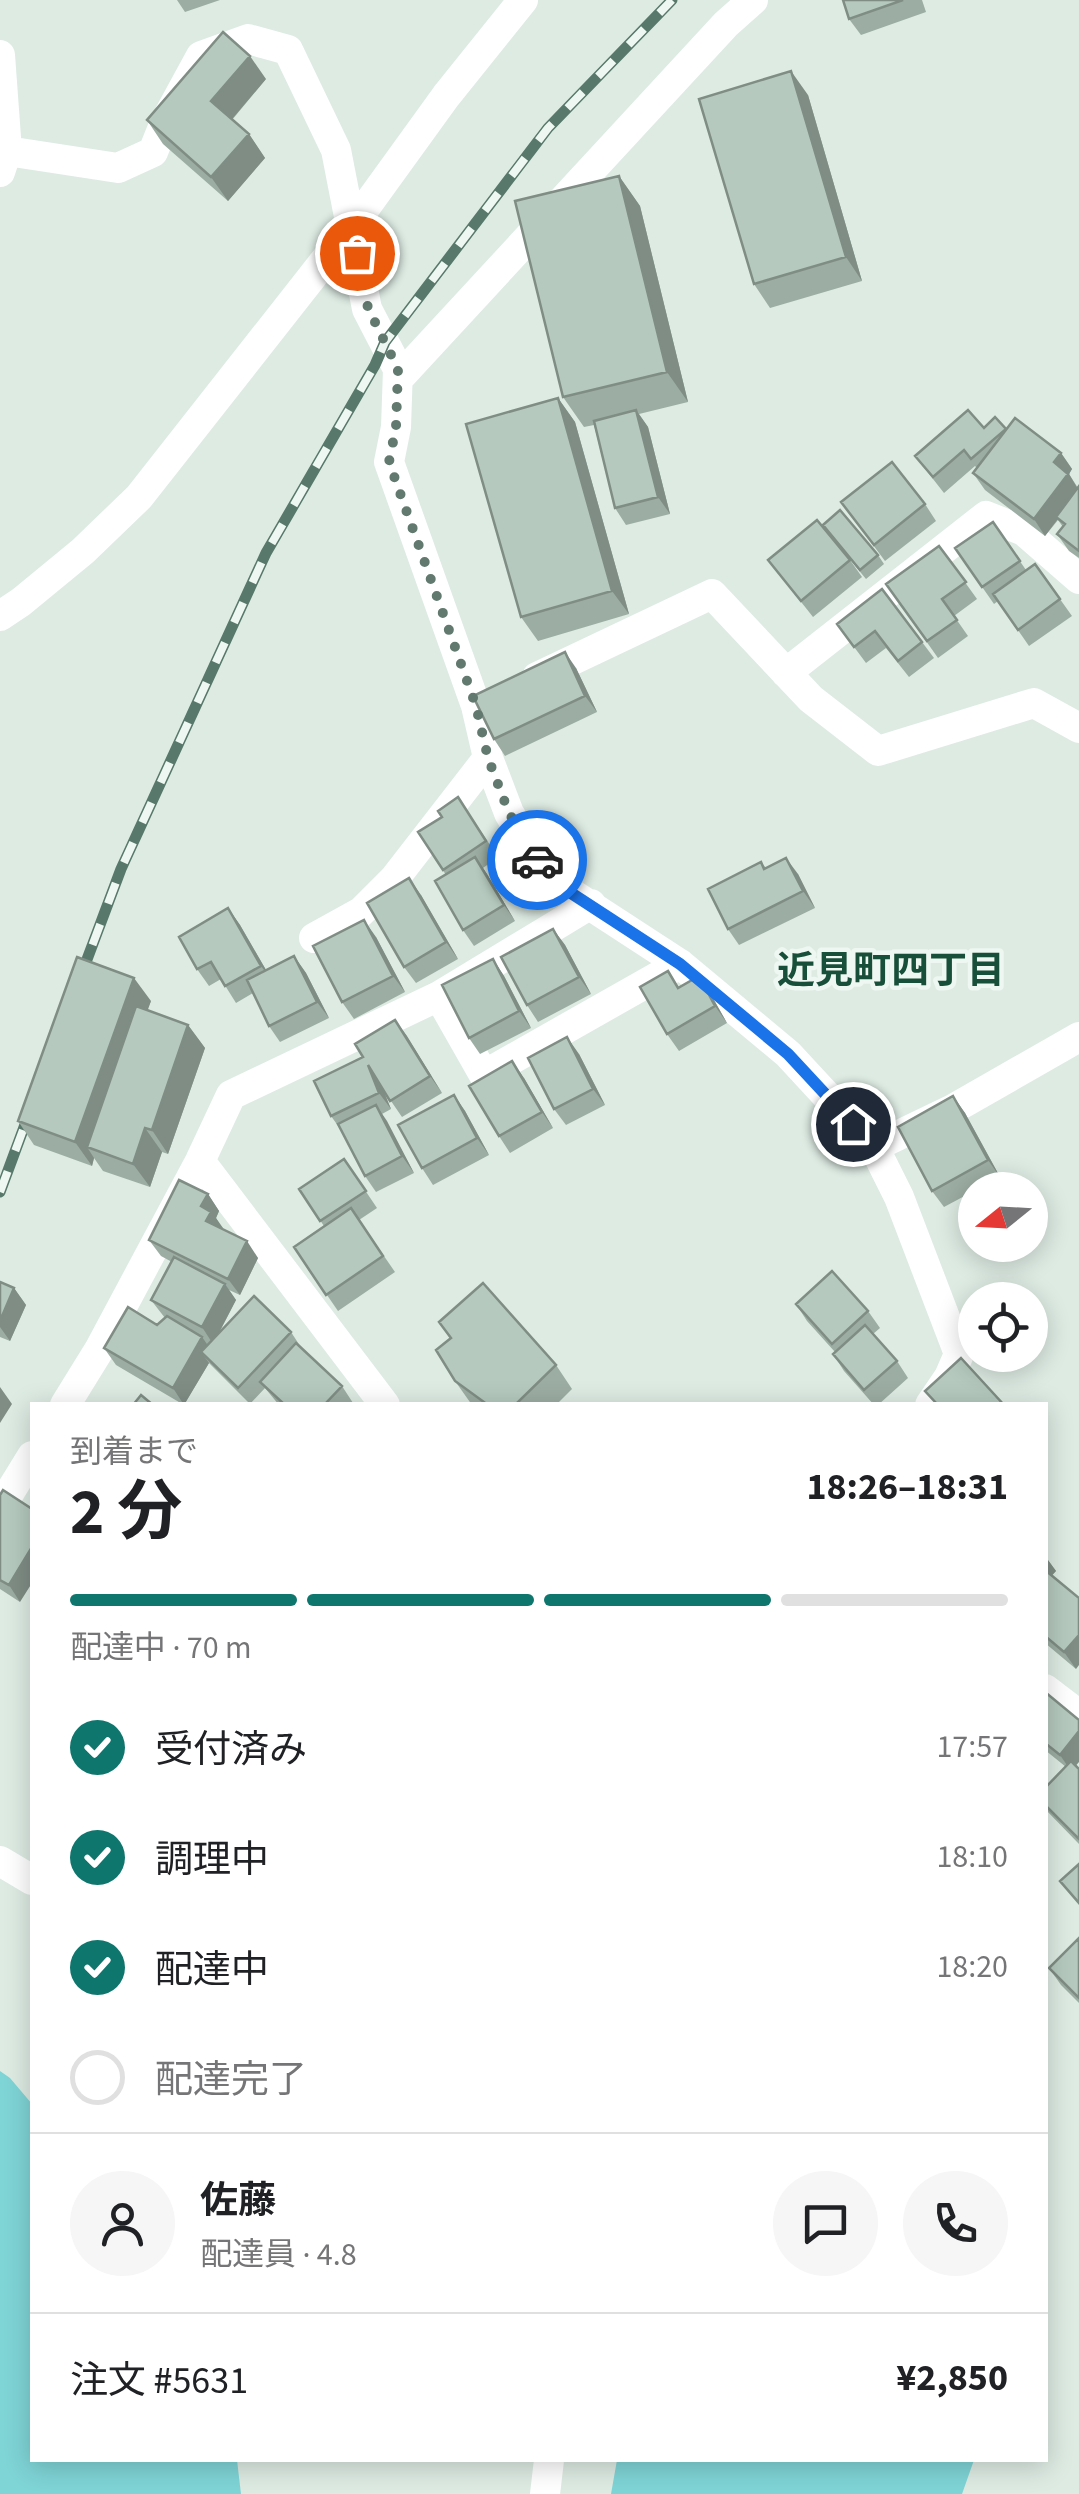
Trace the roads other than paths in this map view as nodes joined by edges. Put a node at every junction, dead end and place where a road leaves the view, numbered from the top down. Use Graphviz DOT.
graph roads {
  1 [pos="524,0"];
  2 [pos="752,0"];
  3 [pos="0,59"];
  4 [pos="4,162"];
  5 [pos="352,226"];
  6 [pos="398,379"];
  7 [pos="1079,579"];
  8 [pos="0,616"];
  9 [pos="786,673"];
  10 [pos="476,706"];
  11 [pos="1079,728"];
  12 [pos="488,758"];
  13 [pos="591,904"];
  14 [pos="314,938"];
  15 [pos="680,964"];
  16 [pos="438,996"];
  17 [pos="1079,1037"];
  18 [pos="874,1147"];
  19 [pos="200,1160"];
  20 [pos="67,1402"];
  21 [pos="383,1402"];
  22 [pos="932,1402"];
  23 [pos="30,1459"];
  24 [pos="0,1508"];
  25 [pos="1048,1691"];
  26 [pos="1079,1715"];
  27 [pos="0,1861"];
  28 [pos="30,1879"];
  29 [pos="549,2462"];
  30 [pos="545,2494"];
  1 -- 5 [label="street"];
  2 -- 6 [label="street"];
  3 -- 4 [label="street"];
  4 -- 5 [label="street"];
  5 -- 6 [label="street"];
  5 -- 8 [label="street"];
  6 -- 10 [label="street"];
  7 -- 9 [label="street"];
  9 -- 10 [label="street"];
  9 -- 11 [label="street"];
  10 -- 12 [label="street"];
  12 -- 13 [label="street"];
  12 -- 14 [label="street"];
  13 -- 15 [label="street"];
  13 -- 16 [label="street"];
  15 -- 16 [label="street"];
  15 -- 18 [label="street"];
  16 -- 19 [label="street"];
  17 -- 18 [label="street"];
  18 -- 22 [label="street"];
  19 -- 20 [label="street"];
  19 -- 21 [label="street"];
  23 -- 24 [label="street"];
  25 -- 26 [label="street"];
  27 -- 28 [label="street"];
  29 -- 30 [label="street"];
}
